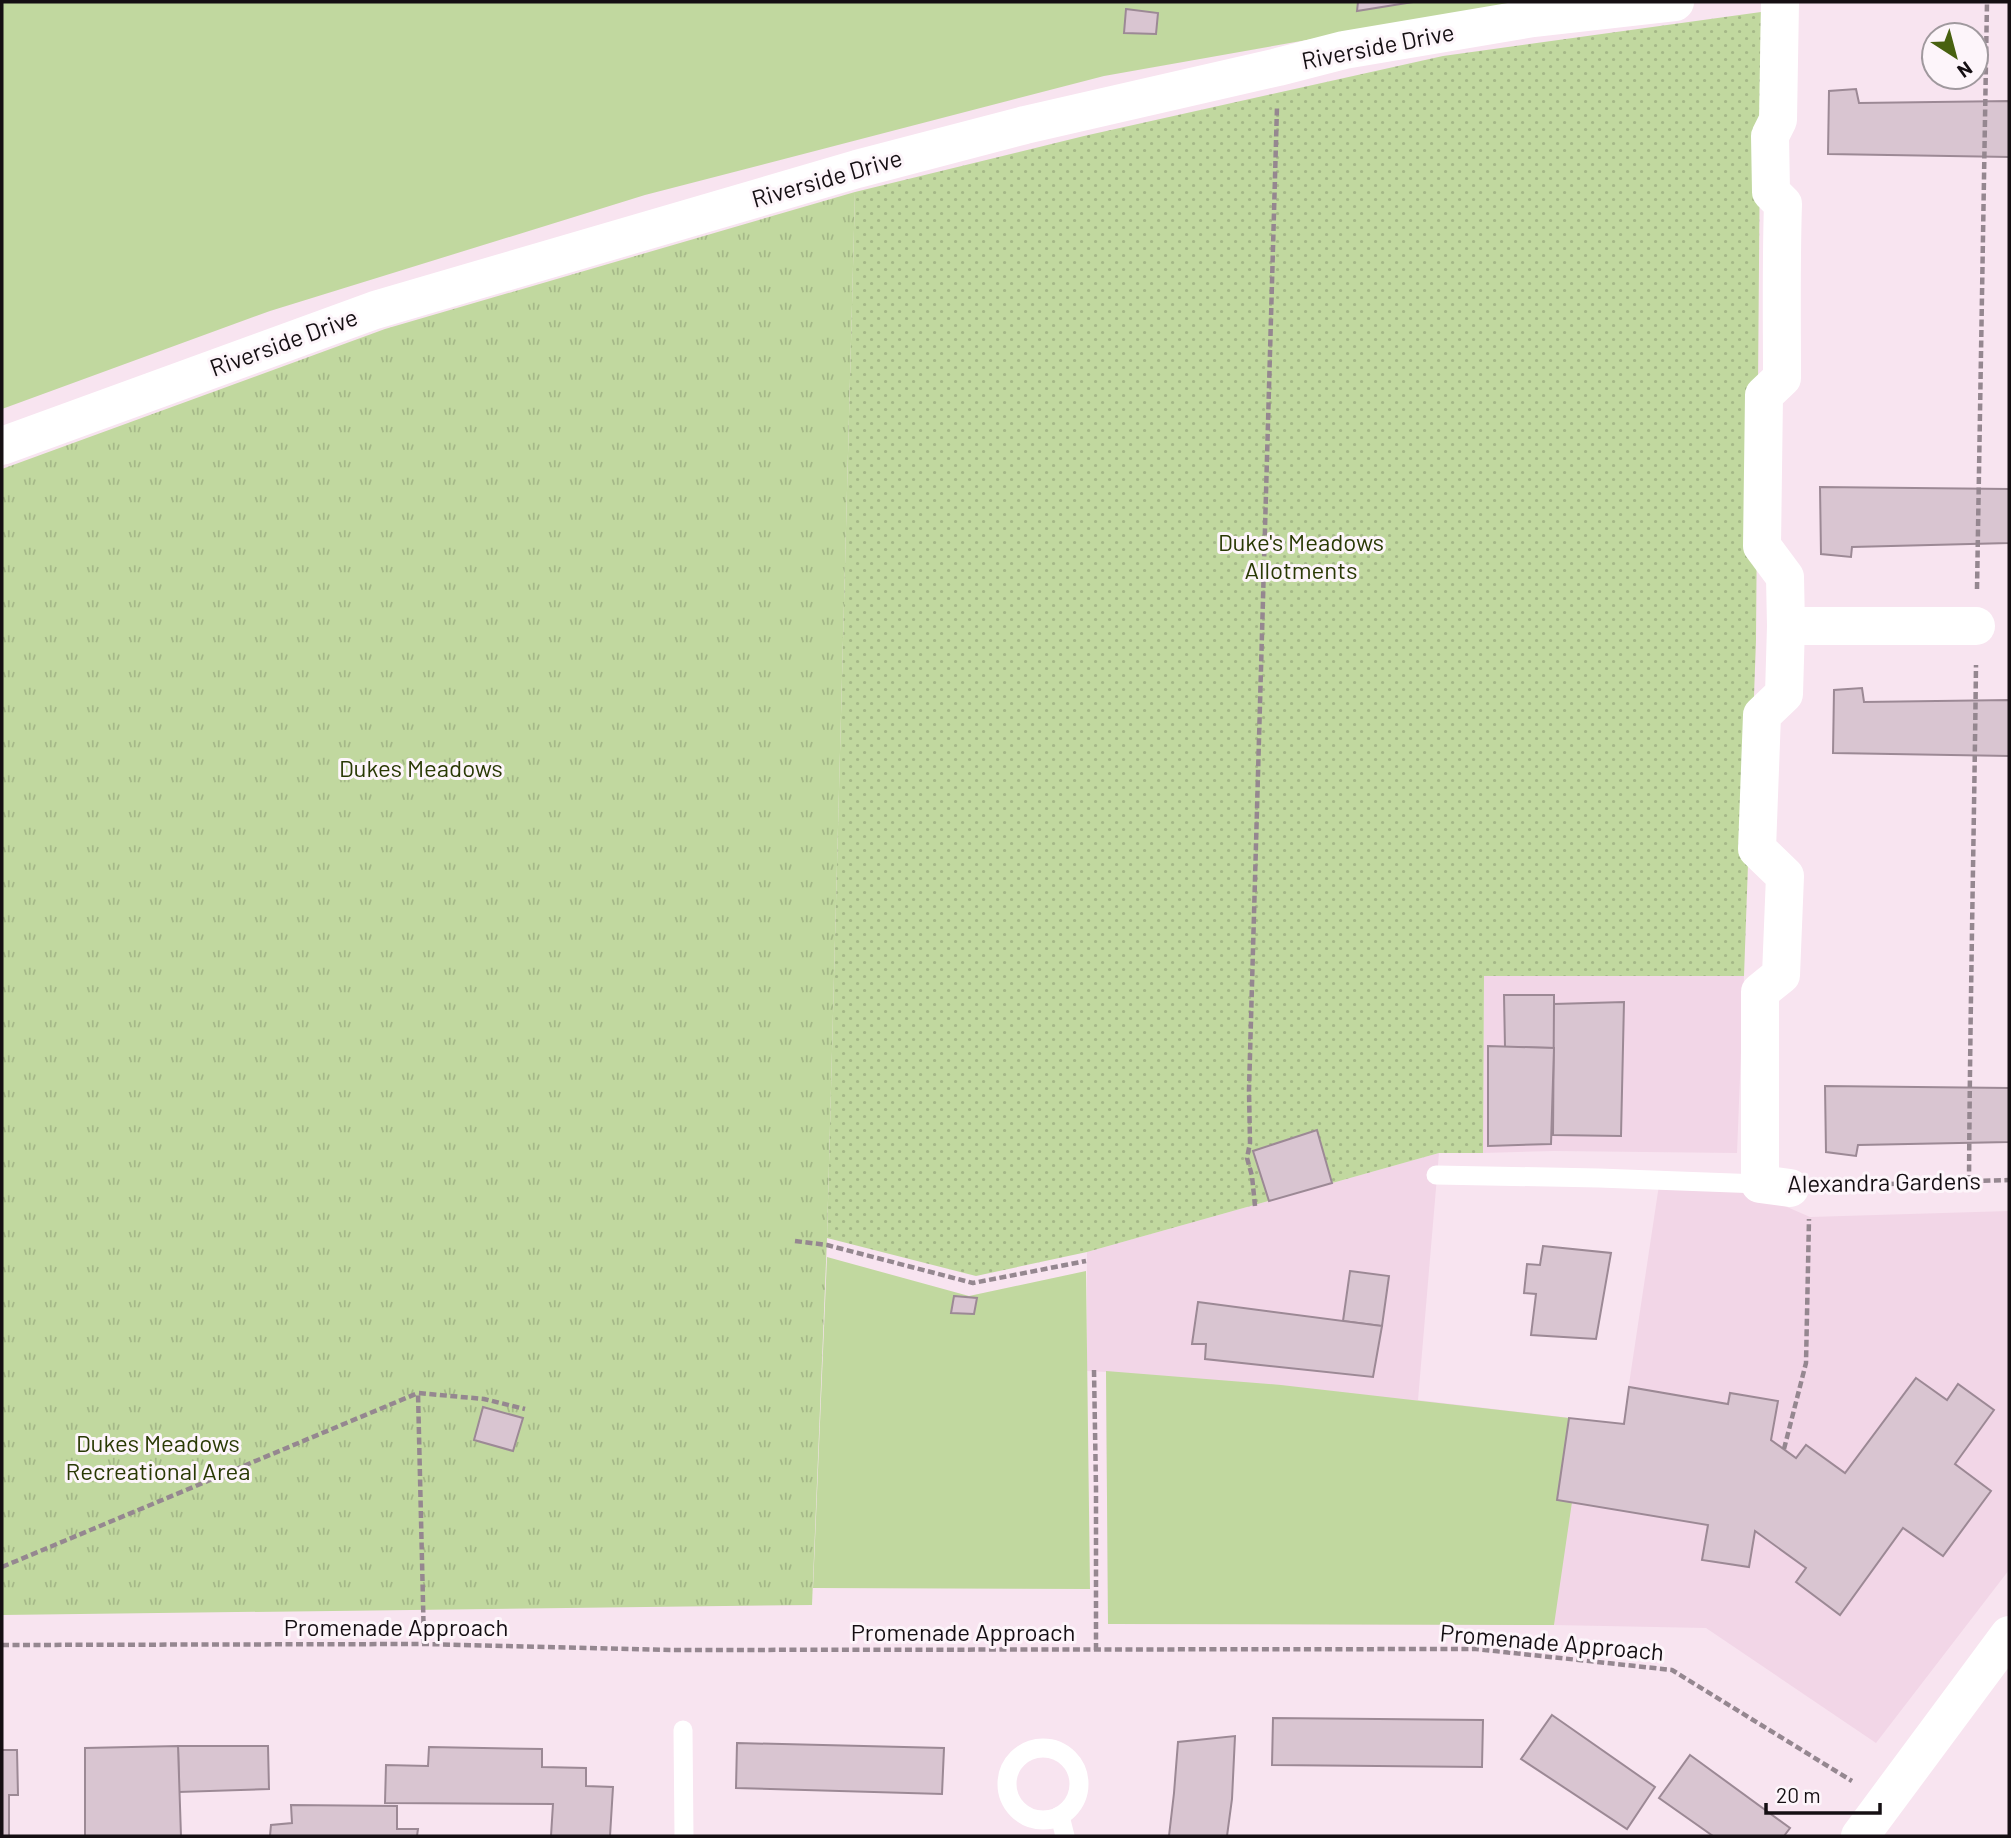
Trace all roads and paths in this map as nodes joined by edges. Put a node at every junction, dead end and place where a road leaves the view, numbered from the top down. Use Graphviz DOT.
graph roads {
  1 [pos="1675,2"];
  2 [pos="1780,2"];
  3 [pos="1279,67"];
  4 [pos="2,446"];
  5 [pos="1786,626"];
  6 [pos="1976,626"];
  7 [pos="1436,1175"];
  8 [pos="2009,1180"];
  9 [pos="1786,1186"];
  10 [pos="1255,1206"];
  11 [pos="795,1241"];
  12 [pos="1086,1261"];
  13 [pos="1094,1370"];
  14 [pos="418,1393"];
  15 [pos="525,1409"];
  16 [pos="1784,1449"];
  17 [pos="2,1567"];
  18 [pos="2009,1635"];
  19 [pos="2,1644"];
  20 [pos="424,1644"];
  21 [pos="1096,1650"];
  22 [pos="683,1730"];
  23 [pos="1884,1804"];
  24 [pos="1060,1816"];
  25 [pos="684,1836"];
  26 [pos="1065,1836"];
  27 [pos="1860,1836"];
  1 -- 3 [label="street, Riverside Drive"];
  2 -- 5 [label="street, Alexandra Gardens"];
  3 -- 4 [label="street, Riverside Drive"];
  3 -- 10 [label="path"];
  5 -- 6 [label="street"];
  5 -- 9 [label="street, Alexandra Gardens"];
  7 -- 9 [label="lane"];
  8 -- 9 [label="path, Alexandra Gardens"];
  9 -- 16 [label="path"];
  11 -- 12 [label="path"];
  13 -- 21 [label="path"];
  14 -- 15 [label="path"];
  14 -- 17 [label="path"];
  14 -- 20 [label="path"];
  18 -- 23 [label="street"];
  19 -- 20 [label="path, Promenade Approach"];
  20 -- 21 [label="path, Promenade Approach"];
  21 -- 23 [label="path, Promenade Approach"];
  22 -- 25 [label="lane"];
  23 -- 27 [label="street"];
  24 -- 26 [label="lane"];
}
